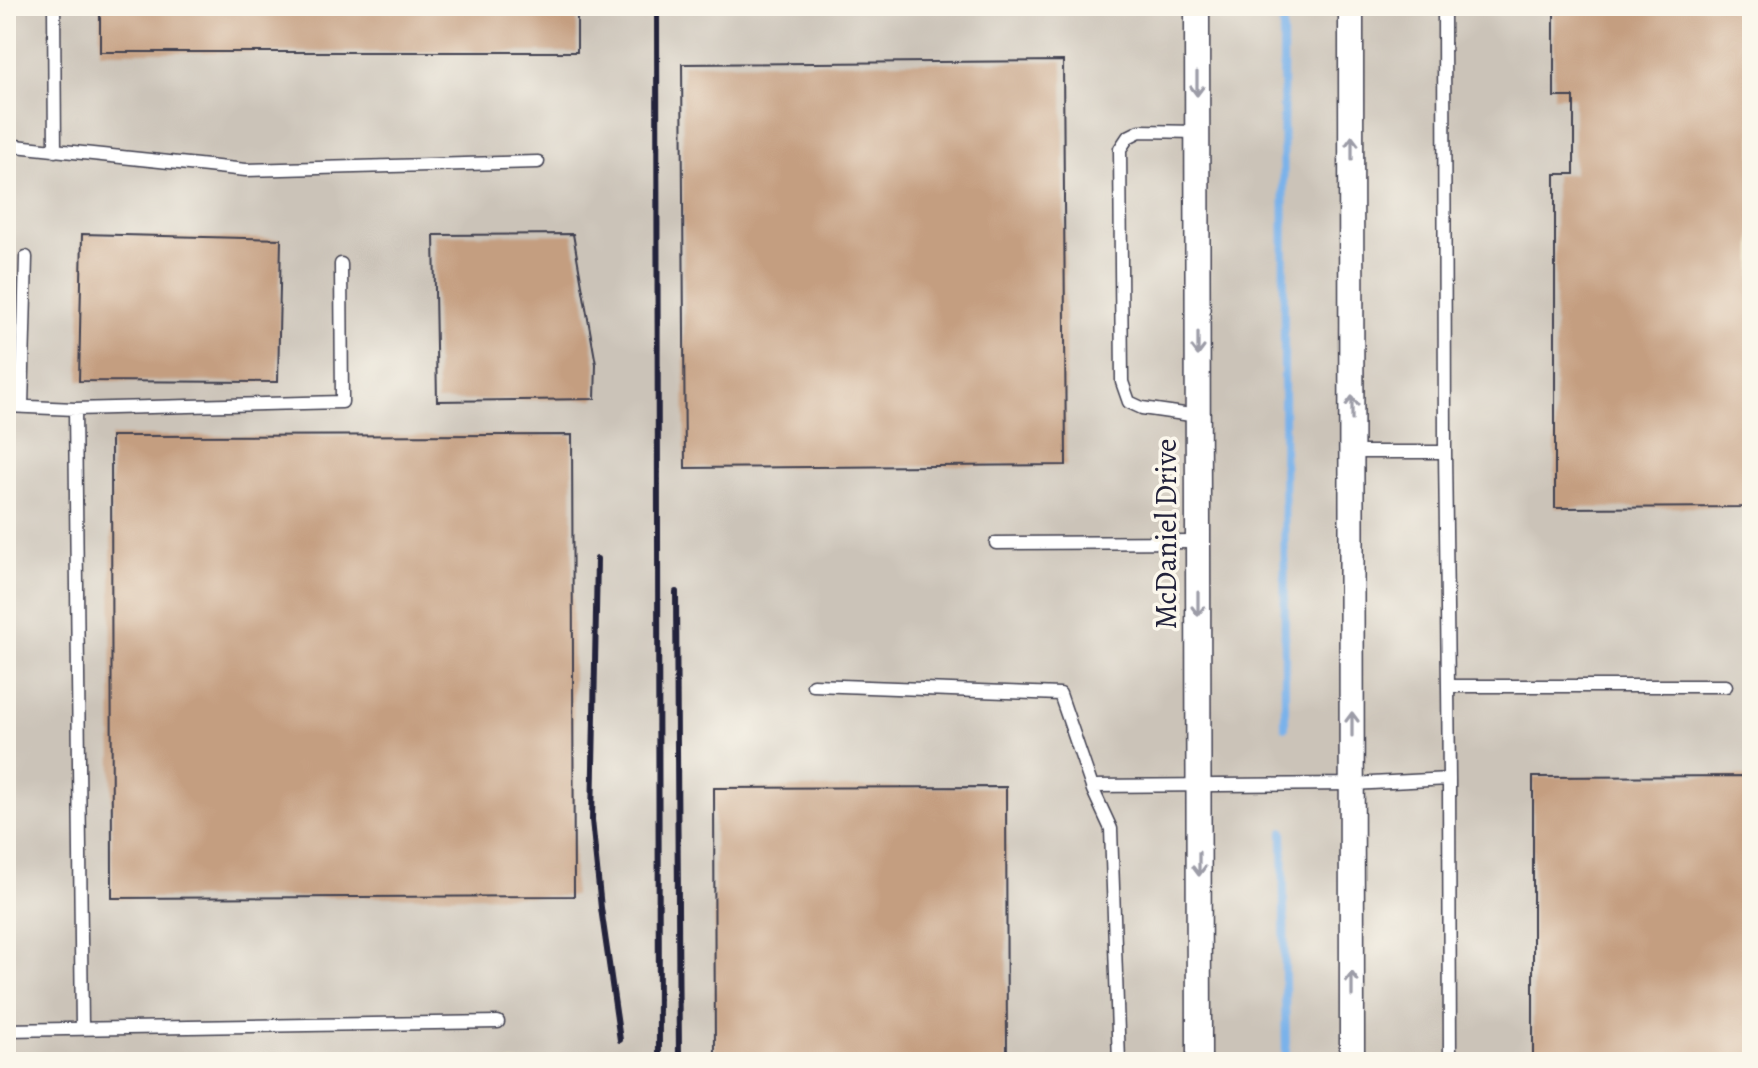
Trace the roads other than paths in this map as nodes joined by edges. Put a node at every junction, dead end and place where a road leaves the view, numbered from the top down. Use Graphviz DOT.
graph roads {
  1 [pos="54,6"];
  2 [pos="1197,6"];
  3 [pos="1351,6"];
  4 [pos="1444,6"];
  5 [pos="1197,132"];
  6 [pos="6,145"];
  7 [pos="55,151"];
  8 [pos="538,162"];
  9 [pos="26,257"];
  10 [pos="341,264"];
  11 [pos="6,406"];
  12 [pos="22,406"];
  13 [pos="75,409"];
  14 [pos="1198,416"];
  15 [pos="1352,452"];
  16 [pos="1445,452"];
  17 [pos="1198,542"];
  18 [pos="996,543"];
  19 [pos="813,685"];
  20 [pos="1448,686"];
  21 [pos="1726,686"];
  22 [pos="1449,779"];
  23 [pos="1352,784"];
  24 [pos="1092,786"];
  25 [pos="1199,787"];
  26 [pos="498,1022"];
  27 [pos="82,1028"];
  28 [pos="6,1030"];
  29 [pos="1119,1062"];
  30 [pos="1199,1062"];
  31 [pos="1352,1062"];
  32 [pos="1450,1062"];
  1 -- 7 [label="lane"];
  2 -- 5 [label="street, McDaniel Drive, one-way"];
  15 -- 3 [label="street, one-way"];
  4 -- 16 [label="lane"];
  5 -- 14 [label="street, McDaniel Drive, one-way"];
  5 -- 14 [label="lane"];
  6 -- 7 [label="lane"];
  7 -- 8 [label="lane"];
  9 -- 12 [label="lane"];
  10 -- 13 [label="lane"];
  11 -- 12 [label="lane"];
  12 -- 13 [label="lane"];
  13 -- 27 [label="lane"];
  14 -- 17 [label="street, McDaniel Drive"];
  15 -- 16 [label="lane"];
  23 -- 15 [label="street, one-way"];
  16 -- 20 [label="lane"];
  17 -- 18 [label="lane"];
  17 -- 25 [label="street, McDaniel Drive, one-way"];
  19 -- 24 [label="lane"];
  20 -- 21 [label="lane"];
  20 -- 22 [label="lane"];
  22 -- 23 [label="lane"];
  22 -- 32 [label="lane"];
  23 -- 25 [label="lane"];
  31 -- 23 [label="street, one-way"];
  24 -- 25 [label="lane"];
  24 -- 29 [label="lane"];
  25 -- 30 [label="street, McDaniel Drive, one-way"];
  26 -- 27 [label="lane"];
  27 -- 28 [label="lane"];
}
